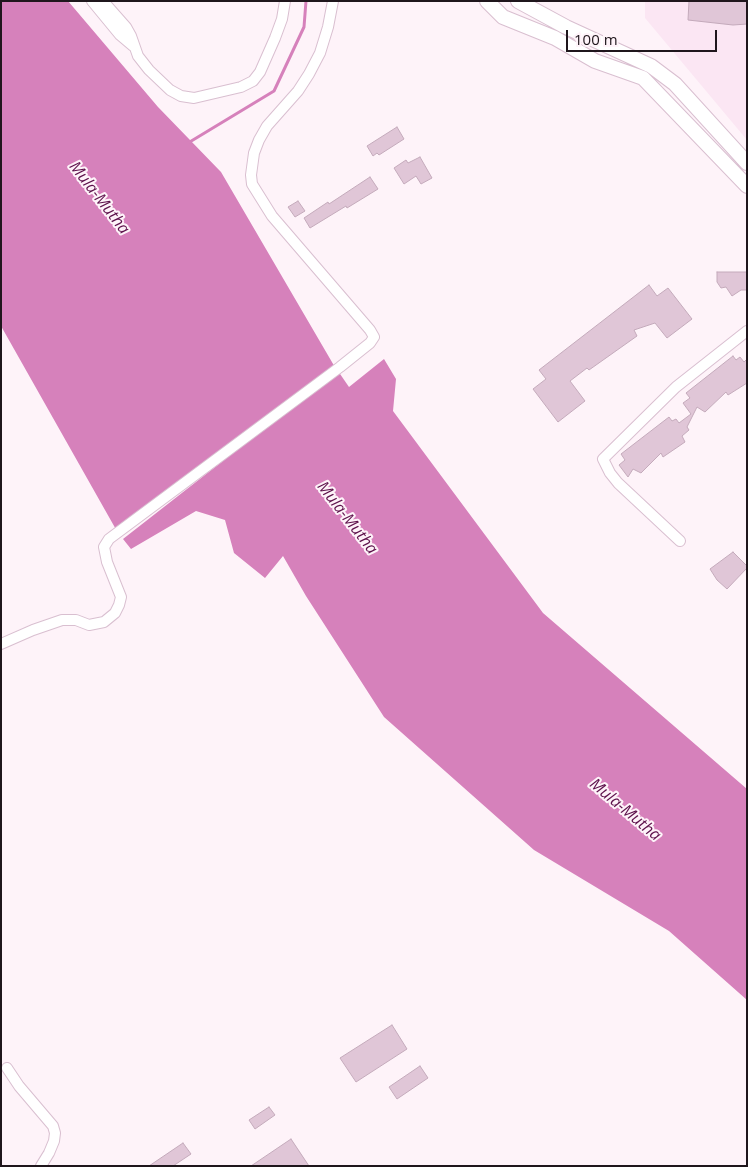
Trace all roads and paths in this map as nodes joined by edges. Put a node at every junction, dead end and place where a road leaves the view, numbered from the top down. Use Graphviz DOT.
graph roads {
  1 [pos="92,1"];
  2 [pos="103,1"];
  3 [pos="285,1"];
  4 [pos="333,1"];
  5 [pos="487,1"];
  6 [pos="518,1"];
  7 [pos="134,47"];
  8 [pos="747,164"];
  9 [pos="747,186"];
  10 [pos="747,331"];
  11 [pos="680,541"];
  12 [pos="1,644"];
  13 [pos="8,1068"];
  14 [pos="41,1166"];
  1 -- 7 [label="street"];
  2 -- 7 [label="street"];
  3 -- 7 [label="street"];
  4 -- 12 [label="street"];
  5 -- 9 [label="main road"];
  6 -- 8 [label="main road"];
  10 -- 11 [label="street"];
  13 -- 14 [label="street"];
}
